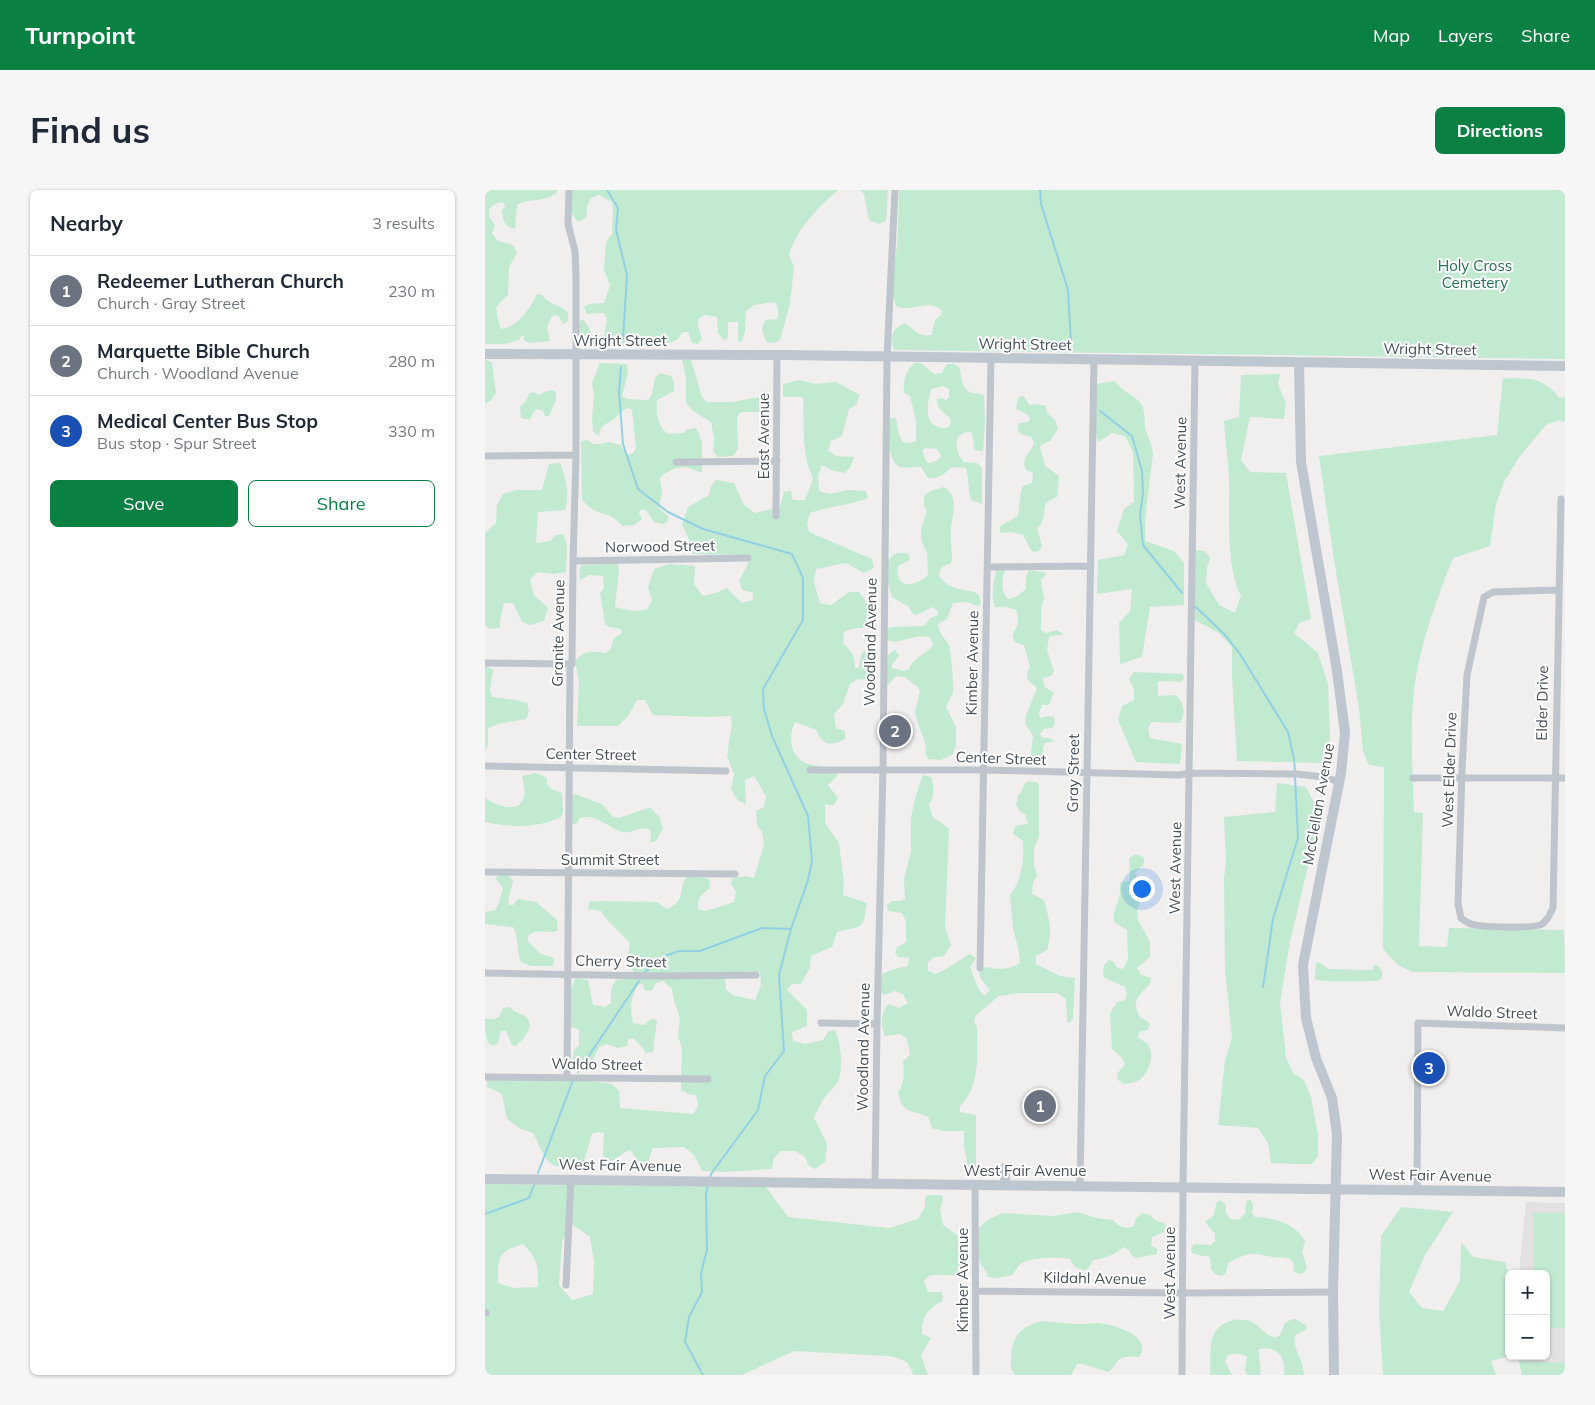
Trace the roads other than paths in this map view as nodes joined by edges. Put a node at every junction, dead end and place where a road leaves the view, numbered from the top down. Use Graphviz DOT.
graph roads {
  1 [pos="569,190"];
  2 [pos="895,190"];
  3 [pos="485,354"];
  4 [pos="576,355"];
  5 [pos="777,355"];
  6 [pos="887,357"];
  7 [pos="991,358"];
  8 [pos="1094,360"];
  9 [pos="1195,362"];
  10 [pos="1299,363"];
  11 [pos="1565,366"];
  12 [pos="577,455"];
  13 [pos="485,456"];
  14 [pos="777,461"];
  15 [pos="676,462"];
  16 [pos="1561,499"];
  17 [pos="776,516"];
  18 [pos="748,558"];
  19 [pos="573,561"];
  20 [pos="1091,566"];
  21 [pos="988,567"];
  22 [pos="1558,590"];
  23 [pos="485,663"];
  24 [pos="572,664"];
  25 [pos="485,766"];
  26 [pos="571,767"];
  27 [pos="883,769"];
  28 [pos="810,770"];
  29 [pos="984,770"];
  30 [pos="727,771"];
  31 [pos="1191,773"];
  32 [pos="1087,774"];
  33 [pos="1413,778"];
  34 [pos="1462,778"];
  35 [pos="1554,778"];
  36 [pos="1565,778"];
  37 [pos="1340,782"];
  38 [pos="485,872"];
  39 [pos="569,873"];
  40 [pos="735,874"];
  41 [pos="1553,908"];
  42 [pos="980,968"];
  43 [pos="485,974"];
  44 [pos="567,974"];
  45 [pos="756,975"];
  46 [pos="821,1023"];
  47 [pos="877,1024"];
  48 [pos="1565,1028"];
  49 [pos="485,1076"];
  50 [pos="567,1078"];
  51 [pos="708,1079"];
  52 [pos="1005,1168"];
  53 [pos="485,1179"];
  54 [pos="571,1179"];
  55 [pos="875,1184"];
  56 [pos="975,1185"];
  57 [pos="1005,1185"];
  58 [pos="1080,1186"];
  59 [pos="1183,1187"];
  60 [pos="1335,1188"];
  61 [pos="1417,1190"];
  62 [pos="1565,1192"];
  63 [pos="566,1285"];
  64 [pos="976,1291"];
  65 [pos="1333,1292"];
  66 [pos="1183,1293"];
  67 [pos="976,1375"];
  68 [pos="1182,1375"];
  69 [pos="1334,1375"];
  1 -- 4 [label="street, Granite Avenue"];
  2 -- 6 [label="street, Woodland Avenue"];
  3 -- 4 [label="main road, Wright Street"];
  4 -- 5 [label="main road, Wright Street"];
  4 -- 12 [label="street, Granite Avenue"];
  5 -- 6 [label="main road, Wright Street"];
  5 -- 14 [label="street, East Avenue"];
  6 -- 7 [label="main road, Wright Street"];
  6 -- 27 [label="street, Woodland Avenue"];
  7 -- 8 [label="main road, Wright Street"];
  7 -- 21 [label="street, Kimber Avenue"];
  8 -- 9 [label="main road, Wright Street"];
  8 -- 20 [label="street, Gray Street"];
  9 -- 10 [label="main road, Wright Street"];
  9 -- 31 [label="street, West Avenue"];
  10 -- 11 [label="main road, Wright Street"];
  10 -- 37 [label="main road, McClellan Avenue"];
  12 -- 13 [label="street"];
  12 -- 19 [label="street, Granite Avenue"];
  14 -- 15 [label="street"];
  14 -- 17 [label="street, East Avenue"];
  16 -- 22 [label="street, Elder Drive"];
  18 -- 19 [label="street, Norwood Street"];
  19 -- 24 [label="street, Granite Avenue"];
  20 -- 21 [label="street"];
  20 -- 32 [label="street, Gray Street"];
  21 -- 29 [label="street, Kimber Avenue"];
  22 -- 34 [label="street, West Elder Drive"];
  22 -- 35 [label="street, Elder Drive"];
  23 -- 24 [label="street"];
  24 -- 26 [label="street, Granite Avenue"];
  25 -- 26 [label="street, Center Street"];
  26 -- 30 [label="street, Center Street"];
  26 -- 39 [label="street, Granite Avenue"];
  27 -- 28 [label="street, Center Street"];
  27 -- 29 [label="street, Center Street"];
  27 -- 47 [label="street, Woodland Avenue"];
  29 -- 32 [label="street, Center Street"];
  29 -- 42 [label="street, Kimber Avenue"];
  31 -- 32 [label="street, Center Street"];
  31 -- 37 [label="street, Center Street"];
  31 -- 59 [label="street, West Avenue"];
  32 -- 58 [label="street, Gray Street"];
  33 -- 34 [label="street"];
  34 -- 35 [label="street"];
  34 -- 41 [label="street, West Elder Drive"];
  35 -- 36 [label="street"];
  35 -- 41 [label="street, Elder Drive"];
  37 -- 60 [label="main road, McClellan Avenue"];
  38 -- 39 [label="street, Summit Street"];
  39 -- 40 [label="street, Summit Street"];
  39 -- 44 [label="street, Granite Avenue"];
  43 -- 44 [label="street, Cherry Street"];
  44 -- 45 [label="street, Cherry Street"];
  44 -- 50 [label="street, Granite Avenue"];
  46 -- 47 [label="street"];
  47 -- 55 [label="street, Woodland Avenue"];
  48 -- 61 [label="street, Waldo Street"];
  49 -- 50 [label="street, Waldo Street"];
  50 -- 51 [label="street, Waldo Street"];
  52 -- 57 [label="main road"];
  53 -- 54 [label="main road, West Fair Avenue"];
  54 -- 55 [label="main road, West Fair Avenue"];
  54 -- 63 [label="street"];
  55 -- 56 [label="main road, West Fair Avenue"];
  56 -- 57 [label="main road, West Fair Avenue"];
  56 -- 64 [label="street, Kimber Avenue"];
  57 -- 58 [label="main road, West Fair Avenue"];
  58 -- 59 [label="main road, West Fair Avenue"];
  59 -- 60 [label="main road, West Fair Avenue"];
  59 -- 66 [label="street, West Avenue"];
  60 -- 61 [label="main road, West Fair Avenue"];
  60 -- 65 [label="main road, McClellan Avenue"];
  61 -- 62 [label="main road, West Fair Avenue"];
  64 -- 66 [label="street, Kildahl Avenue"];
  64 -- 67 [label="street, Kimber Avenue"];
  65 -- 66 [label="street, Kildahl Avenue"];
  65 -- 69 [label="main road, McClellan Avenue"];
  66 -- 68 [label="street, West Avenue"];
}
